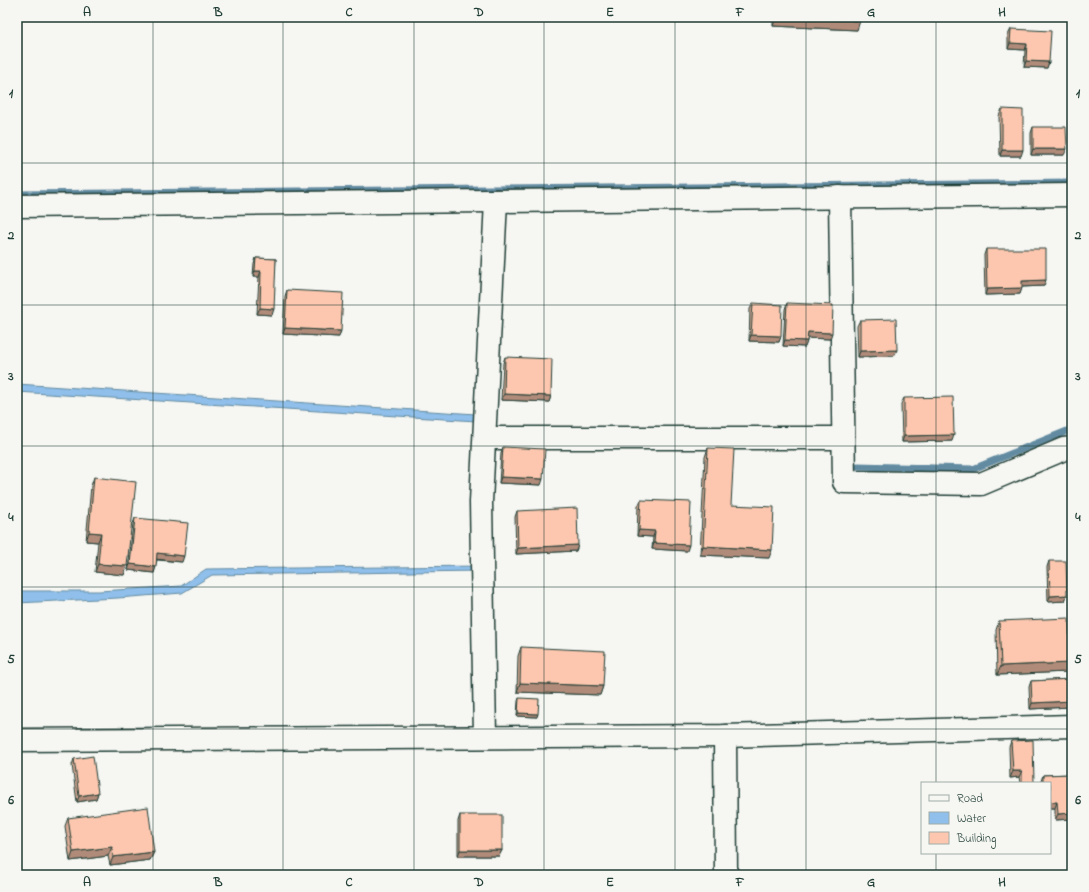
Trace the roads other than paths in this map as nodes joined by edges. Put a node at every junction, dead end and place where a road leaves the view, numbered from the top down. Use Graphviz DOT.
graph roads {
  1 [pos="1072,195"];
  2 [pos="840,197"];
  3 [pos="496,201"];
  4 [pos="17,206"];
  5 [pos="485,438"];
  6 [pos="843,438"];
  7 [pos="1072,448"];
  8 [pos="1072,726"];
  9 [pos="484,736"];
  10 [pos="726,736"];
  11 [pos="17,740"];
  12 [pos="726,875"];
  1 -- 2 [label="street"];
  2 -- 3 [label="street"];
  2 -- 6 [label="street"];
  3 -- 4 [label="street"];
  3 -- 5 [label="street"];
  5 -- 6 [label="street"];
  5 -- 9 [label="street"];
  6 -- 7 [label="street"];
  8 -- 10 [label="street"];
  9 -- 10 [label="street"];
  9 -- 11 [label="street"];
  10 -- 12 [label="street"];
}
